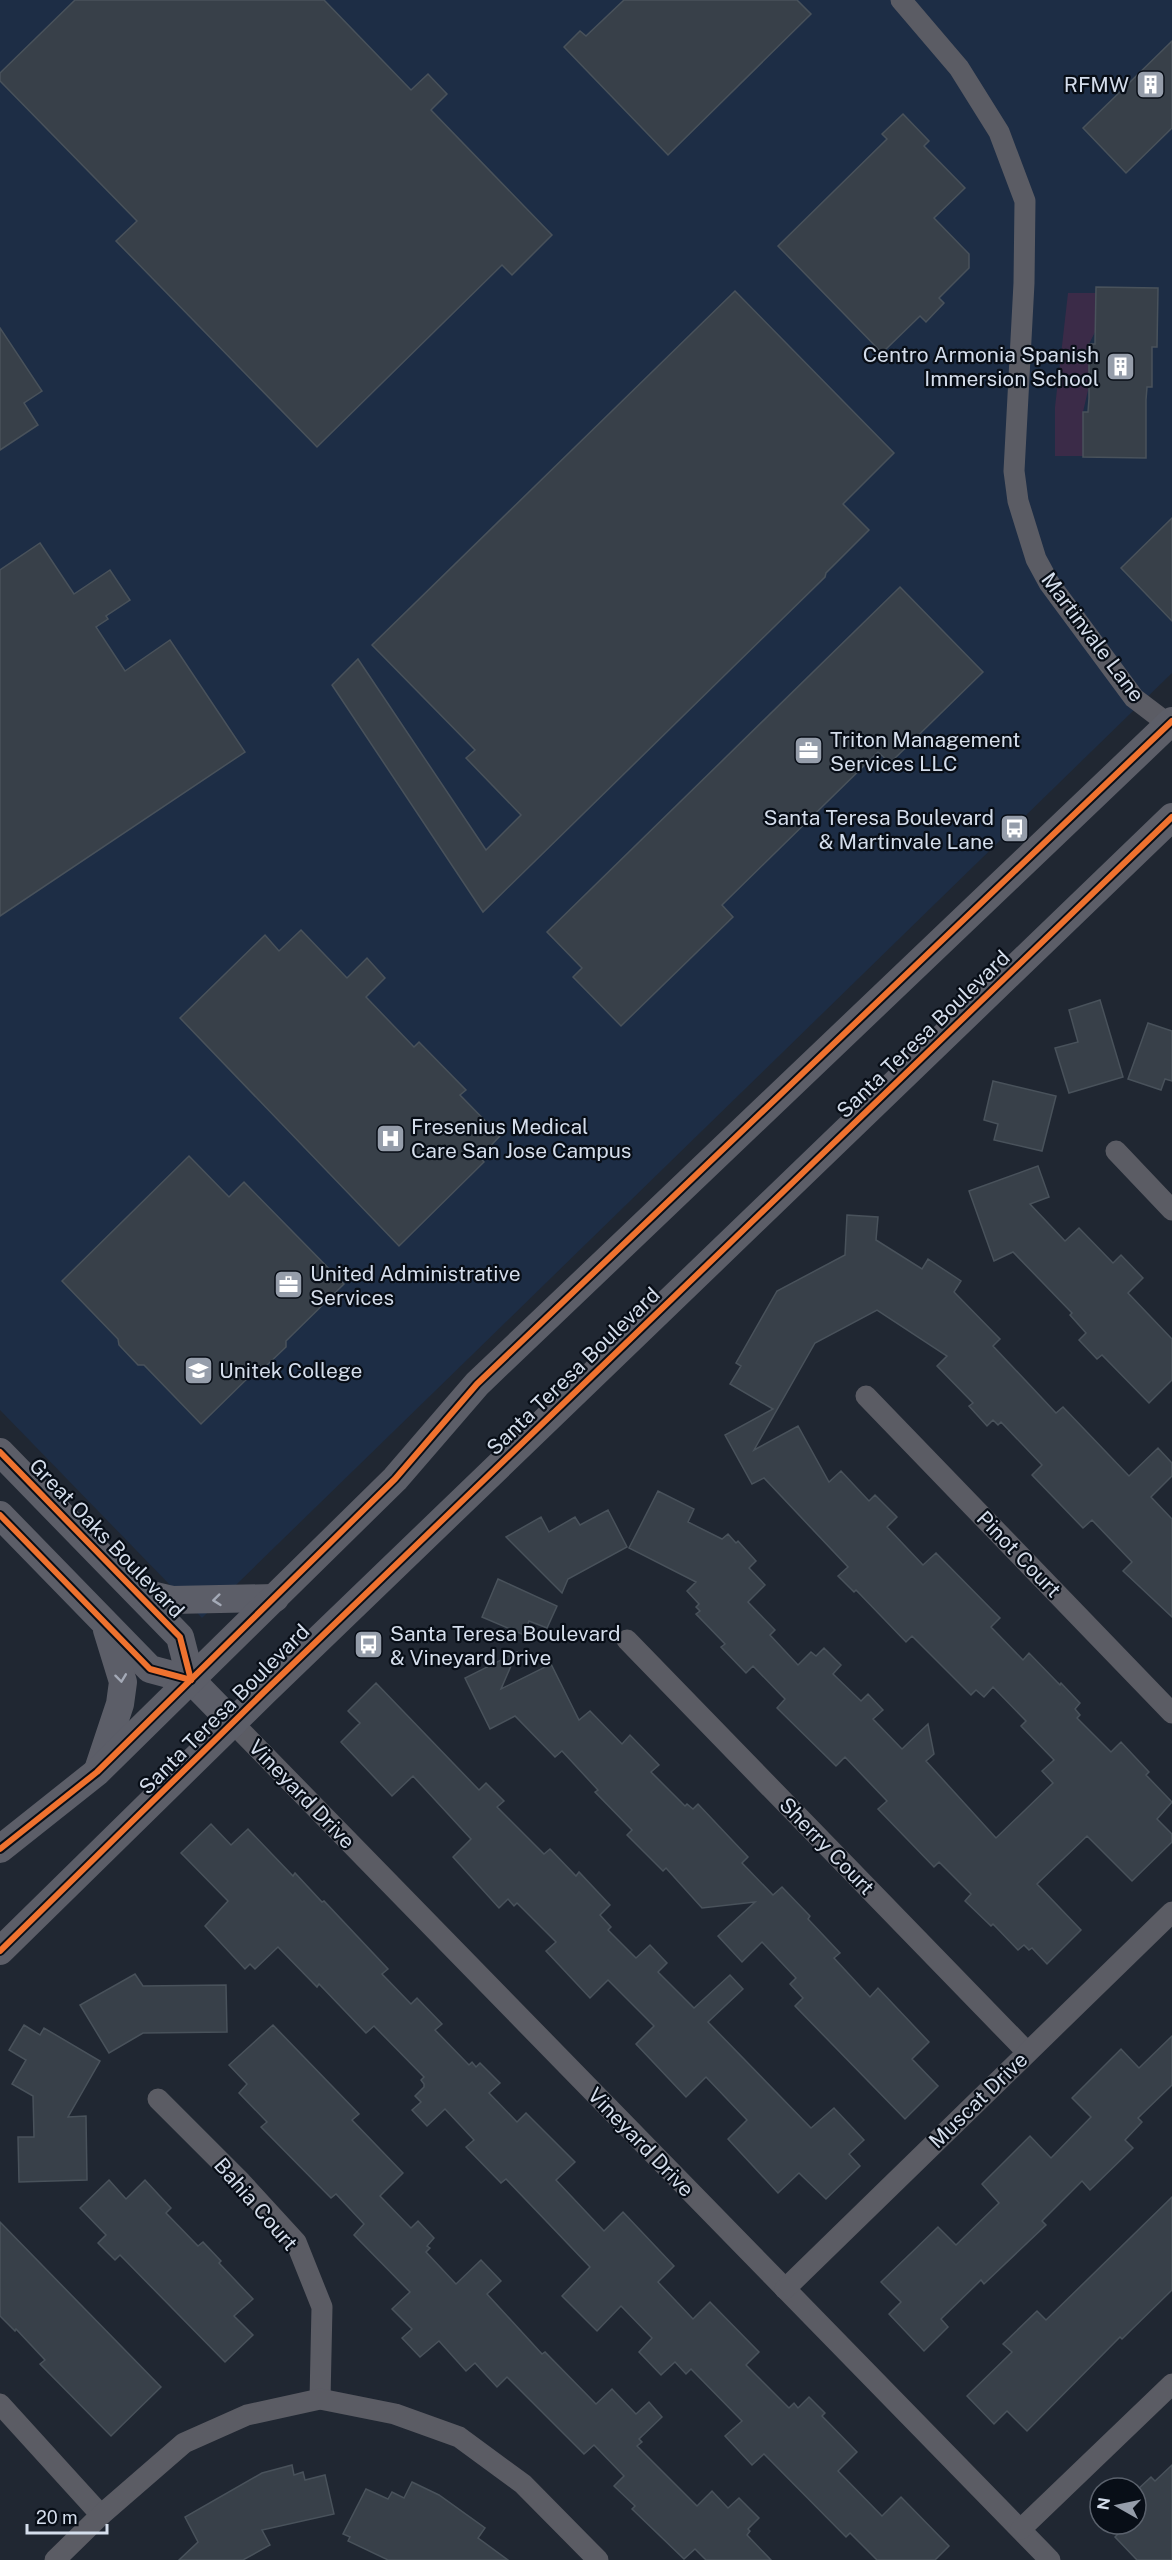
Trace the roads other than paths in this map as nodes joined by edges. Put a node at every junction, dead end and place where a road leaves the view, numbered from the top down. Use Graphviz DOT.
graph roads {
  1 [pos="901,0"];
  2 [pos="1170,724"];
  3 [pos="1172,817"];
  4 [pos="1116,1151"];
  5 [pos="1172,1210"];
  6 [pos="866,1396"];
  7 [pos="0,1452"];
  8 [pos="0,1515"];
  9 [pos="138,1592"];
  10 [pos="275,1598"];
  11 [pos="104,1622"];
  12 [pos="627,1640"];
  13 [pos="191,1680"];
  14 [pos="1172,1713"];
  15 [pos="233,1723"];
  16 [pos="97,1772"];
  17 [pos="0,1849"];
  18 [pos="1172,1912"];
  19 [pos="0,1951"];
  20 [pos="1027,2052"];
  21 [pos="158,2099"];
  22 [pos="785,2289"];
  23 [pos="1172,2384"];
  24 [pos="320,2399"];
  25 [pos="0,2404"];
  26 [pos="101,2515"];
  27 [pos="1021,2529"];
  28 [pos="55,2560"];
  29 [pos="598,2560"];
  30 [pos="1050,2560"];
  1 -- 2 [label="street, Martinvale Lane"];
  2 -- 10 [label="main road, Santa Teresa Boulevard"];
  3 -- 15 [label="main road, Santa Teresa Boulevard"];
  4 -- 5 [label="street"];
  6 -- 14 [label="street, Pinot Court"];
  7 -- 9 [label="main road, Great Oaks Boulevard"];
  8 -- 11 [label="main road"];
  10 -- 9 [label="main road, one-way"];
  9 -- 13 [label="main road, Great Oaks Boulevard"];
  10 -- 13 [label="main road, Santa Teresa Boulevard"];
  11 -- 13 [label="main road"];
  11 -- 16 [label="main road, one-way"];
  12 -- 20 [label="street, Sherry Court"];
  13 -- 15 [label="main road, Great Oaks Boulevard"];
  13 -- 16 [label="main road, Santa Teresa Boulevard"];
  15 -- 19 [label="main road, Santa Teresa Boulevard"];
  15 -- 22 [label="street, Vineyard Drive"];
  16 -- 17 [label="main road, Santa Teresa Boulevard"];
  18 -- 20 [label="street, Muscat Drive"];
  20 -- 22 [label="street, Muscat Drive"];
  21 -- 24 [label="street, Bahia Court"];
  22 -- 27 [label="street, Vineyard Drive"];
  23 -- 27 [label="street"];
  24 -- 26 [label="street"];
  24 -- 29 [label="street"];
  25 -- 26 [label="street"];
  26 -- 28 [label="street"];
  27 -- 30 [label="street, Vineyard Drive"];
}
